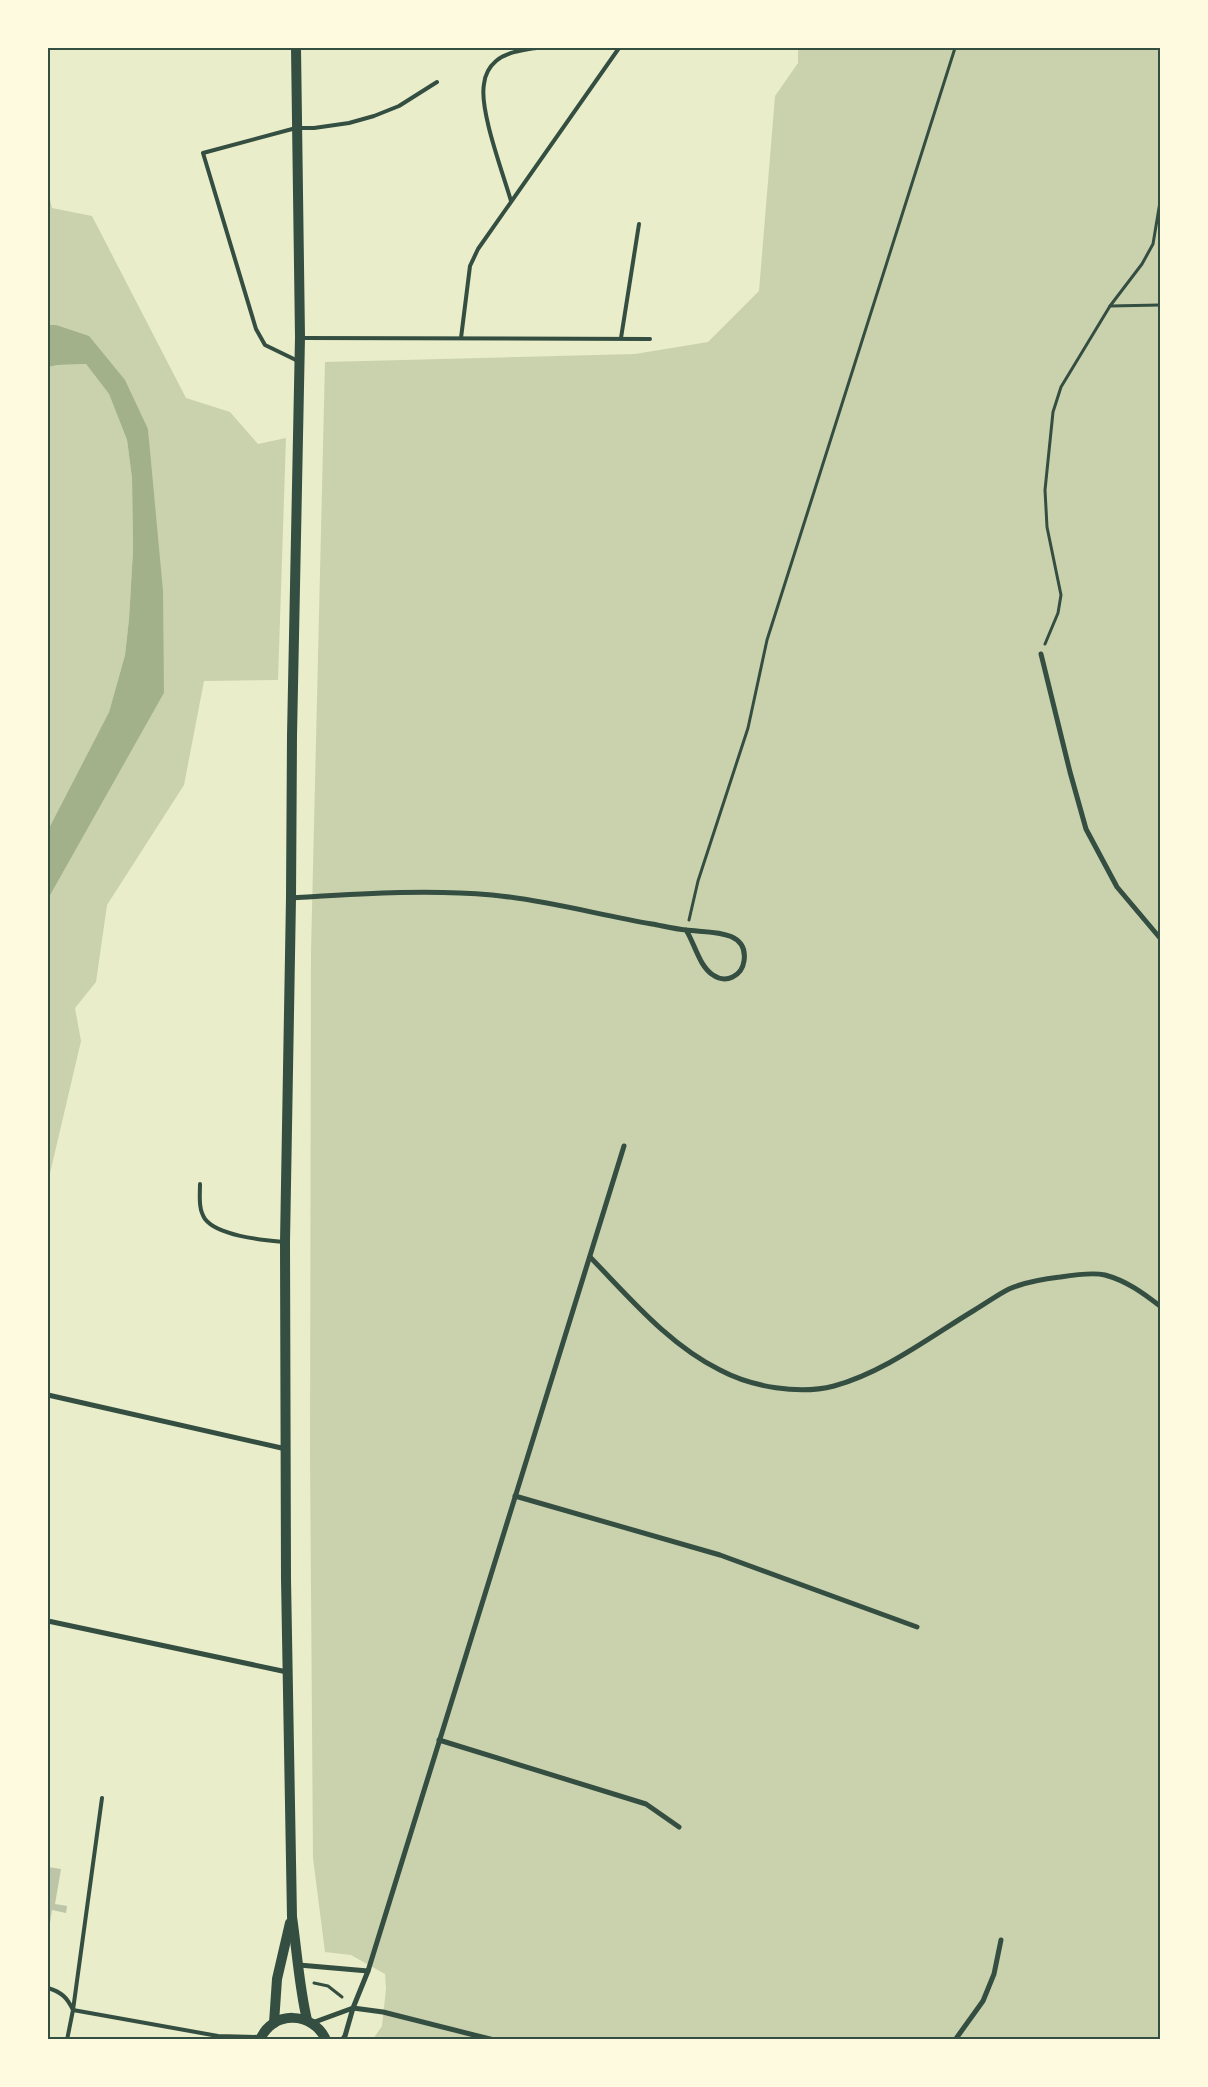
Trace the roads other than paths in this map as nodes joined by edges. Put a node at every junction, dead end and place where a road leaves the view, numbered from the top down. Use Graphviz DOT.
graph roads {
  1 [pos="296,48"];
  2 [pos="536,48"];
  3 [pos="619,48"];
  4 [pos="437,82"];
  5 [pos="296,128"];
  6 [pos="511,201"];
  7 [pos="639,224"];
  8 [pos="300,337"];
  9 [pos="461,338"];
  10 [pos="621,338"];
  11 [pos="650,339"];
  12 [pos="298,361"];
  13 [pos="1040,654"];
  14 [pos="292,898"];
  15 [pos="686,930"];
  16 [pos="1160,938"];
  17 [pos="624,1146"];
  18 [pos="200,1184"];
  19 [pos="285,1242"];
  20 [pos="590,1257"];
  21 [pos="1160,1306"];
  22 [pos="48,1395"];
  23 [pos="286,1449"];
  24 [pos="515,1496"];
  25 [pos="48,1620"];
  26 [pos="917,1626"];
  27 [pos="288,1672"];
  28 [pos="439,1740"];
  29 [pos="102,1798"];
  30 [pos="679,1827"];
  31 [pos="292,1917"];
  32 [pos="1001,1940"];
  33 [pos="299,1965"];
  34 [pos="368,1971"];
  35 [pos="48,1988"];
  36 [pos="353,2008"];
  37 [pos="73,2010"];
  38 [pos="310,2021"];
  39 [pos="274,2023"];
  40 [pos="261,2038"];
  41 [pos="67,2040"];
  42 [pos="326,2040"];
  43 [pos="342,2040"];
  44 [pos="494,2040"];
  45 [pos="955,2040"];
  1 -- 5 [label="main road"];
  2 -- 6 [label="lane"];
  3 -- 6 [label="lane"];
  4 -- 5 [label="lane"];
  5 -- 8 [label="main road"];
  5 -- 12 [label="lane"];
  6 -- 9 [label="lane"];
  7 -- 10 [label="lane"];
  8 -- 9 [label="lane"];
  8 -- 12 [label="main road"];
  9 -- 10 [label="lane"];
  10 -- 11 [label="lane"];
  12 -- 14 [label="main road"];
  13 -- 16 [label="street"];
  14 -- 15 [label="street"];
  14 -- 19 [label="main road"];
  15 -- 15 [label="street"];
  17 -- 20 [label="street"];
  18 -- 19 [label="lane"];
  19 -- 23 [label="main road"];
  20 -- 21 [label="street"];
  20 -- 24 [label="street"];
  22 -- 23 [label="street"];
  23 -- 27 [label="main road"];
  24 -- 26 [label="street"];
  24 -- 28 [label="street"];
  25 -- 27 [label="street"];
  27 -- 31 [label="main road"];
  28 -- 30 [label="street"];
  28 -- 34 [label="street"];
  29 -- 37 [label="lane"];
  31 -- 33 [label="main road"];
  31 -- 39 [label="main road"];
  32 -- 45 [label="street"];
  33 -- 34 [label="street"];
  33 -- 38 [label="main road"];
  34 -- 36 [label="street"];
  35 -- 37 [label="lane"];
  36 -- 38 [label="street"];
  36 -- 43 [label="street"];
  36 -- 44 [label="street"];
  37 -- 40 [label="lane"];
  37 -- 41 [label="lane"];
  38 -- 39 [label="main road"];
  38 -- 42 [label="main road"];
  39 -- 40 [label="main road"];
}
